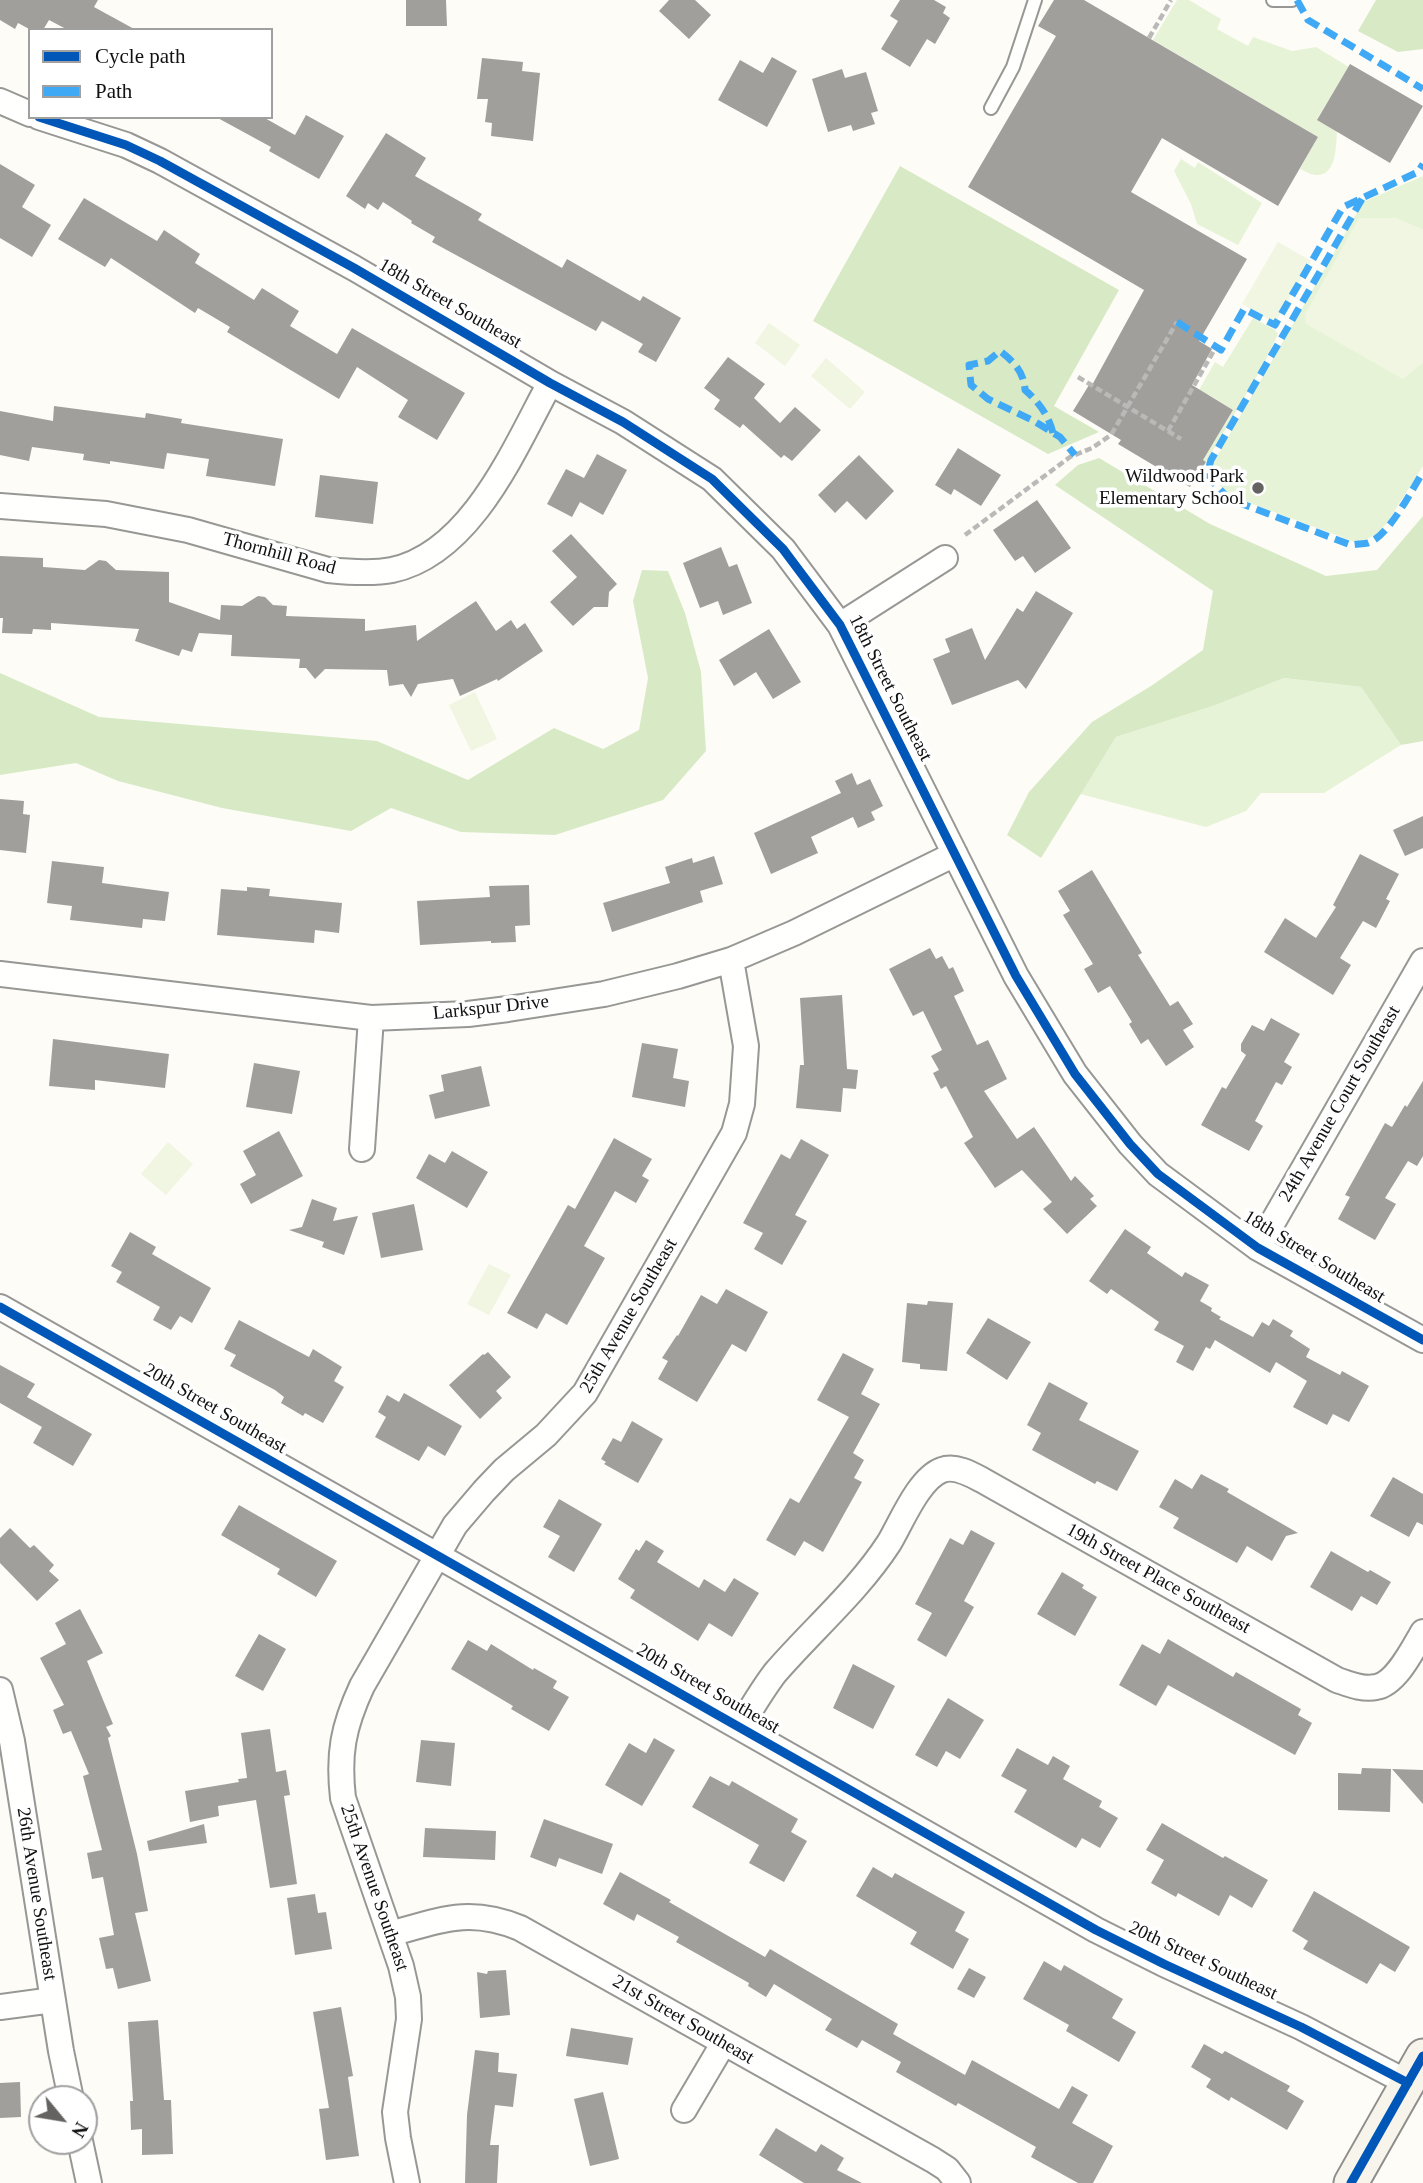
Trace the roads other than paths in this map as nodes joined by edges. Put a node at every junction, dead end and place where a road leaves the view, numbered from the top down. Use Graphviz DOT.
graph roads {
  1 [pos="1035,0"];
  2 [pos="1273,0"];
  3 [pos="1292,0"];
  4 [pos="0,101"];
  5 [pos="991,108"];
  6 [pos="28,113"];
  7 [pos="45,119"];
  8 [pos="550,383"];
  9 [pos="0,506"];
  10 [pos="945,558"];
  11 [pos="840,625"];
  12 [pos="955,854"];
  13 [pos="731,960"];
  14 [pos="1423,961"];
  15 [pos="0,974"];
  16 [pos="371,1018"];
  17 [pos="362,1149"];
  18 [pos="1258,1248"];
  19 [pos="0,1307"];
  20 [pos="1423,1340"];
  21 [pos="438,1555"];
  22 [pos="1423,1632"];
  23 [pos="0,1689"];
  24 [pos="740,1727"];
  25 [pos="390,1934"];
  26 [pos="53,2000"];
  27 [pos="0,2007"];
  28 [pos="723,2044"];
  29 [pos="1415,2070"];
  30 [pos="68,2085"];
  31 [pos="684,2110"];
  32 [pos="83,2155"];
  33 [pos="89,2183"];
  34 [pos="407,2183"];
  35 [pos="958,2183"];
  36 [pos="1350,2183"];
  1 -- 5 [label="lane"];
  2 -- 3 [label="lane"];
  4 -- 6 [label="street"];
  7 -- 8 [label="street, 18th Street Southeast"];
  8 -- 9 [label="street, Thornhill Road"];
  8 -- 11 [label="street, 18th Street Southeast"];
  10 -- 11 [label="street"];
  11 -- 12 [label="street, 18th Street Southeast"];
  12 -- 13 [label="street, Larkspur Drive"];
  12 -- 18 [label="street, 18th Street Southeast"];
  13 -- 16 [label="street, Larkspur Drive"];
  13 -- 21 [label="street, 25th Avenue Southeast"];
  14 -- 18 [label="street, 24th Avenue Court Southeast"];
  15 -- 16 [label="street, Larkspur Drive"];
  16 -- 17 [label="street"];
  18 -- 20 [label="street, 18th Street Southeast"];
  19 -- 21 [label="street, 20th Street Southeast"];
  21 -- 24 [label="street, 20th Street Southeast"];
  21 -- 25 [label="street, 25th Avenue Southeast"];
  22 -- 24 [label="street, 19th Street Place Southeast"];
  23 -- 26 [label="street, 26th Avenue Southeast"];
  24 -- 29 [label="street, 20th Street Southeast"];
  25 -- 28 [label="street, 21st Street Southeast"];
  25 -- 34 [label="street, 25th Avenue Southeast"];
  26 -- 27 [label="street"];
  26 -- 30 [label="street, 26th Avenue Southeast"];
  28 -- 31 [label="street"];
  28 -- 35 [label="street, 21st Street Southeast"];
  29 -- 36 [label="street"];
  32 -- 33 [label="street"];
}
